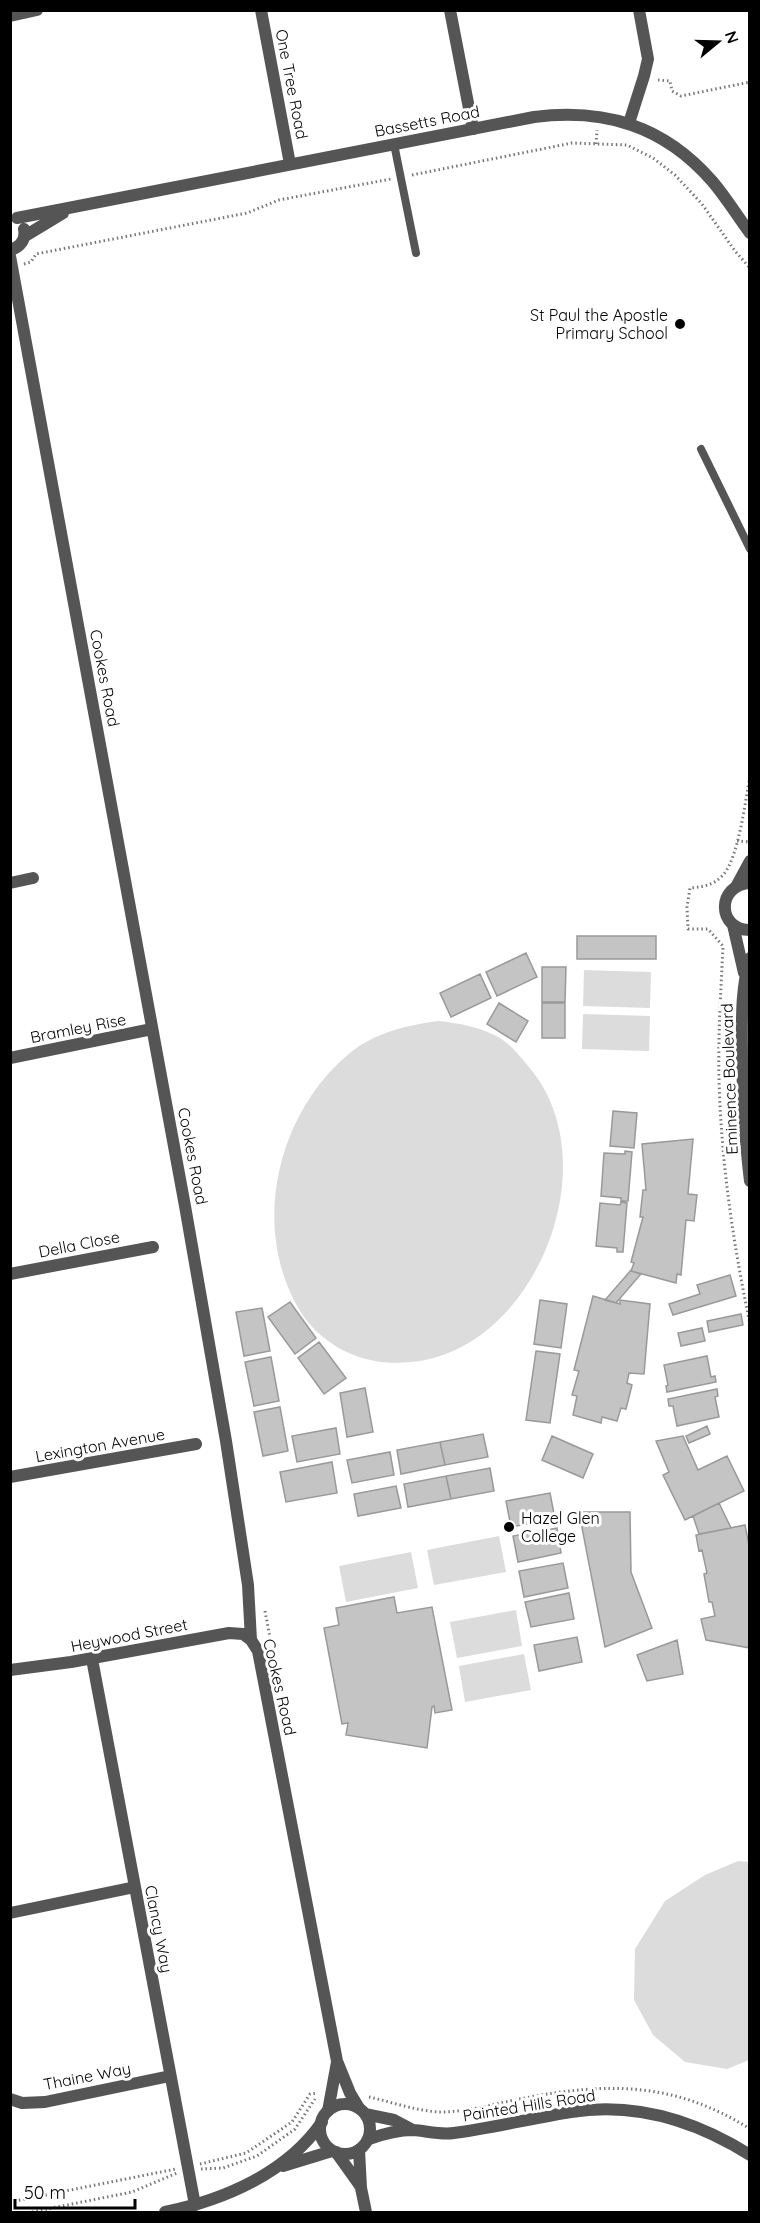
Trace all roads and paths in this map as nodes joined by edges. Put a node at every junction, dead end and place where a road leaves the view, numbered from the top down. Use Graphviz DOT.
graph roads {
  1 [pos="37,10"];
  2 [pos="261,10"];
  3 [pos="450,10"];
  4 [pos="639,10"];
  5 [pos="10,16"];
  6 [pos="644,76"];
  7 [pos="750,82"];
  8 [pos="629,123"];
  9 [pos="473,129"];
  10 [pos="394,144"];
  11 [pos="290,164"];
  12 [pos="69,209"];
  13 [pos="13,215"];
  14 [pos="750,234"];
  15 [pos="25,236"];
  16 [pos="10,250"];
  17 [pos="416,253"];
  18 [pos="10,256"];
  19 [pos="701,449"];
  20 [pos="750,549"];
  21 [pos="750,777"];
  22 [pos="737,841"];
  23 [pos="750,842"];
  24 [pos="750,861"];
  25 [pos="33,878"];
  26 [pos="10,883"];
  27 [pos="743,884"];
  28 [pos="733,925"];
  29 [pos="750,930"];
  30 [pos="750,958"];
  31 [pos="744,977"];
  32 [pos="152,1029"];
  33 [pos="10,1058"];
  34 [pos="746,1092"];
  35 [pos="750,1181"];
  36 [pos="153,1247"];
  37 [pos="10,1274"];
  38 [pos="744,1299"];
  39 [pos="750,1299"];
  40 [pos="750,1324"];
  41 [pos="196,1444"];
  42 [pos="10,1477"];
  43 [pos="251,1640"];
  44 [pos="92,1659"];
  45 [pos="10,1670"];
  46 [pos="135,1887"];
  47 [pos="10,1913"];
  48 [pos="337,2061"];
  49 [pos="170,2076"];
  50 [pos="350,2093"];
  51 [pos="10,2099"];
  52 [pos="362,2111"];
  53 [pos="325,2116"];
  54 [pos="750,2129"];
  55 [pos="413,2130"];
  56 [pos="369,2139"];
  57 [pos="360,2150"];
  58 [pos="334,2152"];
  59 [pos="750,2155"];
  60 [pos="276,2168"];
  61 [pos="361,2188"];
  62 [pos="195,2205"];
  63 [pos="165,2212"];
  64 [pos="366,2212"];
  1 -- 5 [label="street"];
  2 -- 11 [label="street, One Tree Road"];
  3 -- 9 [label="street"];
  4 -- 6 [label="street"];
  6 -- 7 [label="path"];
  6 -- 8 [label="street"];
  8 -- 9 [label="street, Bassetts Road"];
  8 -- 14 [label="street, Bassetts Road"];
  9 -- 10 [label="street, Bassetts Road"];
  10 -- 11 [label="street, Bassetts Road"];
  10 -- 17 [label="lane"];
  11 -- 12 [label="street, Bassetts Road"];
  12 -- 13 [label="street, Bassetts Road"];
  12 -- 15 [label="street, Bassetts Road"];
  13 -- 15 [label="street"];
  15 -- 16 [label="street, Bassetts Road"];
  18 -- 32 [label="street, Cookes Road"];
  19 -- 20 [label="lane"];
  21 -- 22 [label="path"];
  22 -- 23 [label="path"];
  22 -- 38 [label="path"];
  24 -- 27 [label="street"];
  25 -- 26 [label="street"];
  27 -- 28 [label="street, Eminence Boulevard"];
  28 -- 29 [label="street"];
  28 -- 31 [label="street, Eminence Boulevard"];
  30 -- 31 [label="street, Eminence Boulevard"];
  31 -- 34 [label="street, Eminence Boulevard"];
  32 -- 33 [label="street, Bramley Rise"];
  32 -- 43 [label="street, Cookes Road"];
  34 -- 35 [label="street, Eminence Boulevard"];
  36 -- 37 [label="street, Della Close"];
  38 -- 39 [label="path"];
  38 -- 40 [label="path"];
  41 -- 42 [label="street, Lexington Avenue"];
  43 -- 44 [label="street, Heywood Street"];
  43 -- 48 [label="street, Cookes Road"];
  44 -- 45 [label="street, Heywood Street"];
  44 -- 46 [label="street, Clancy Way"];
  46 -- 47 [label="street"];
  46 -- 49 [label="street, Clancy Way"];
  48 -- 50 [label="street, Cookes Road"];
  48 -- 53 [label="street, Cookes Road"];
  49 -- 51 [label="street, Thaine Way"];
  49 -- 62 [label="street, Clancy Way"];
  50 -- 52 [label="street, Cookes Road"];
  50 -- 54 [label="path"];
  52 -- 53 [label="street"];
  52 -- 55 [label="street, Painted Hills Road"];
  52 -- 56 [label="street"];
  53 -- 58 [label="street"];
  53 -- 60 [label="street"];
  55 -- 56 [label="street, Painted Hills Road"];
  55 -- 59 [label="street, Painted Hills Road"];
  56 -- 57 [label="street"];
  57 -- 58 [label="street"];
  57 -- 61 [label="street"];
  58 -- 60 [label="street"];
  58 -- 61 [label="street"];
  60 -- 62 [label="street"];
  61 -- 64 [label="street"];
  62 -- 63 [label="street"];
}
